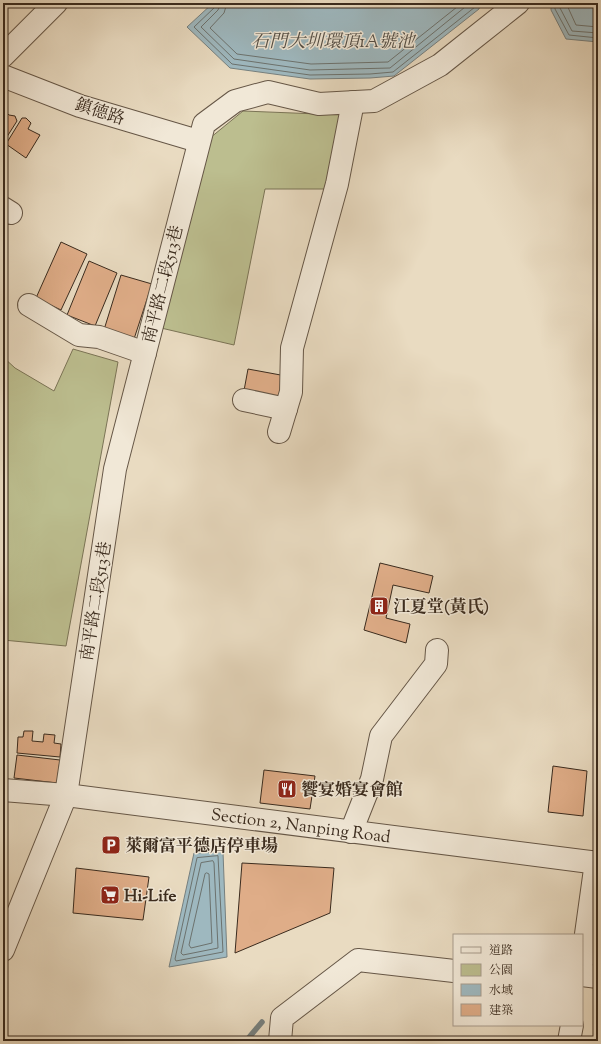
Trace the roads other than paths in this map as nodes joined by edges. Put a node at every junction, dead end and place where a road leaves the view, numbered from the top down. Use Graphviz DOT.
graph roads {
  1 [pos="56,3"];
  2 [pos="518,3"];
  3 [pos="3,56"];
  4 [pos="3,76"];
  5 [pos="353,102"];
  6 [pos="198,141"];
  7 [pos="29,306"];
  8 [pos="144,353"];
  9 [pos="244,400"];
  10 [pos="286,409"];
  11 [pos="279,432"];
  12 [pos="437,650"];
  13 [pos="3,790"];
  14 [pos="66,795"];
  15 [pos="351,832"];
  16 [pos="597,863"];
  17 [pos="3,950"];
  18 [pos="583,956"];
  19 [pos="453,971"];
  20 [pos="583,975"];
  21 [pos="598,977"];
  22 [pos="572,1026"];
  23 [pos="280,1041"];
  24 [pos="569,1041"];
  1 -- 3 [label="street"];
  2 -- 5 [label="street, 南平路二段513巷"];
  4 -- 6 [label="street, 鎮德路"];
  5 -- 6 [label="street, 南平路二段513巷"];
  5 -- 10 [label="street"];
  6 -- 8 [label="street, 南平路二段513巷"];
  7 -- 8 [label="street"];
  8 -- 14 [label="street, 南平路二段513巷"];
  9 -- 10 [label="street"];
  10 -- 11 [label="street"];
  12 -- 15 [label="street"];
  13 -- 14 [label="street, Section 2, Nanping Road"];
  14 -- 15 [label="street, Section 2, Nanping Road"];
  14 -- 17 [label="street, 南平路二段513巷"];
  15 -- 16 [label="street, Section 2, Nanping Road"];
  16 -- 18 [label="street"];
  19 -- 23 [label="street"];
  20 -- 21 [label="street"];
  22 -- 24 [label="street"];
}
